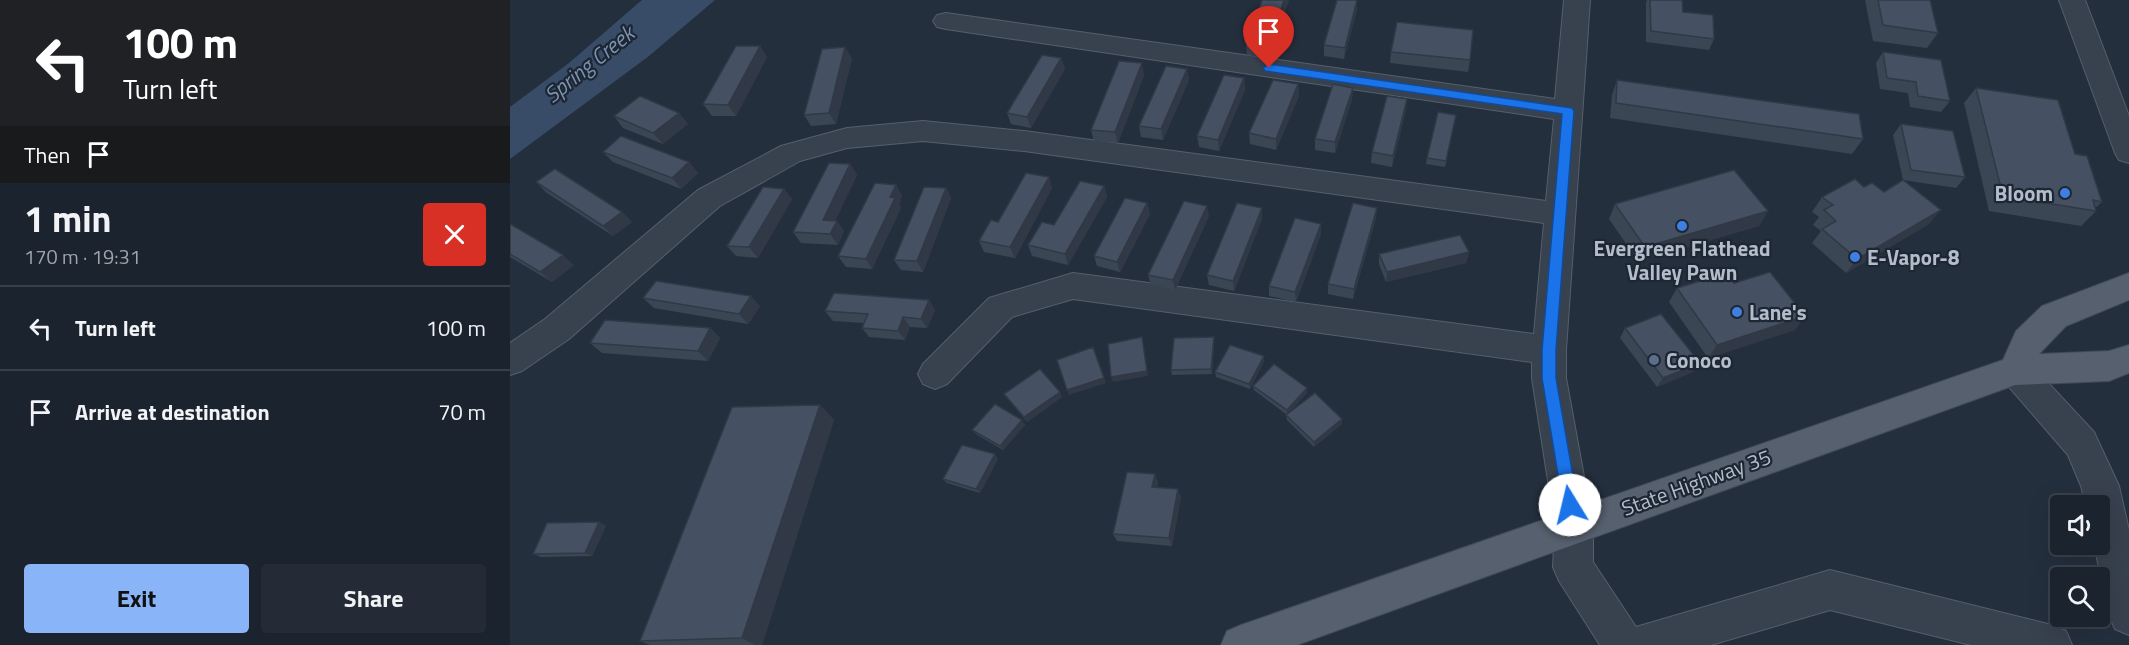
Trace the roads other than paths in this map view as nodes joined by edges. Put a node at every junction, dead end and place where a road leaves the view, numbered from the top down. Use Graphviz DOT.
graph roads {
  1 [pos="1577,0"];
  2 [pos="2072,0"];
  3 [pos="946,21"];
  4 [pos="1568,111"];
  5 [pos="2129,153"];
  6 [pos="1560,214"];
  7 [pos="2129,286"];
  8 [pos="1549,350"];
  9 [pos="2129,358"];
  10 [pos="510,361"];
  11 [pos="2015,370"];
  12 [pos="935,374"];
  13 [pos="1574,526"];
  14 [pos="2129,615"];
  15 [pos="1241,645"];
  16 [pos="1624,645"];
  17 [pos="1642,645"];
  18 [pos="2052,645"];
  1 -- 4 [label="street"];
  2 -- 5 [label="street"];
  3 -- 4 [label="street"];
  4 -- 6 [label="street"];
  6 -- 8 [label="street"];
  6 -- 10 [label="street"];
  7 -- 11 [label="main road"];
  8 -- 12 [label="street"];
  8 -- 13 [label="street"];
  9 -- 11 [label="main road, State Highway 35"];
  11 -- 13 [label="main road, State Highway 35"];
  11 -- 14 [label="street"];
  13 -- 15 [label="main road, State Highway 35"];
  13 -- 16 [label="street"];
  17 -- 18 [label="street"];
}
